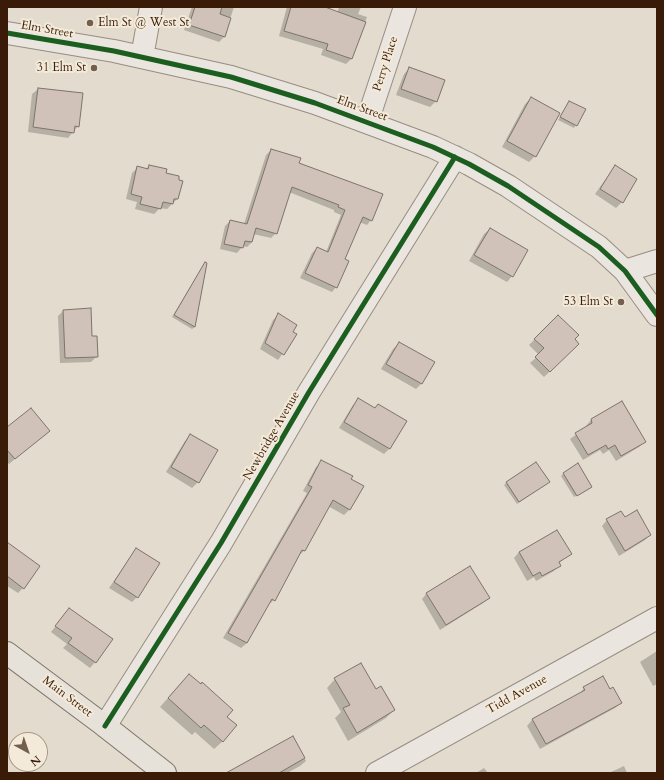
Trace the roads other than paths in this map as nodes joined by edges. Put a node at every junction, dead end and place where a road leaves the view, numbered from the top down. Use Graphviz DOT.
graph roads {
  1 [pos="151,7"];
  2 [pos="405,7"];
  3 [pos="7,33"];
  4 [pos="142,56"];
  5 [pos="367,122"];
  6 [pos="455,157"];
  7 [pos="657,261"];
  8 [pos="625,271"];
  9 [pos="657,315"];
  10 [pos="657,618"];
  11 [pos="7,653"];
  12 [pos="105,726"];
  13 [pos="165,773"];
  14 [pos="377,773"];
  1 -- 4 [label="street"];
  2 -- 5 [label="street, Perry Place"];
  3 -- 4 [label="street, Elm Street"];
  4 -- 5 [label="street, Elm Street"];
  5 -- 6 [label="street, Elm Street"];
  6 -- 8 [label="street, Elm Street"];
  6 -- 12 [label="street, Newbridge Avenue"];
  7 -- 8 [label="street"];
  8 -- 9 [label="street, Elm Street"];
  10 -- 14 [label="street, Tidd Avenue"];
  11 -- 12 [label="main road, Main Street"];
  12 -- 13 [label="main road, Main Street"];
}
